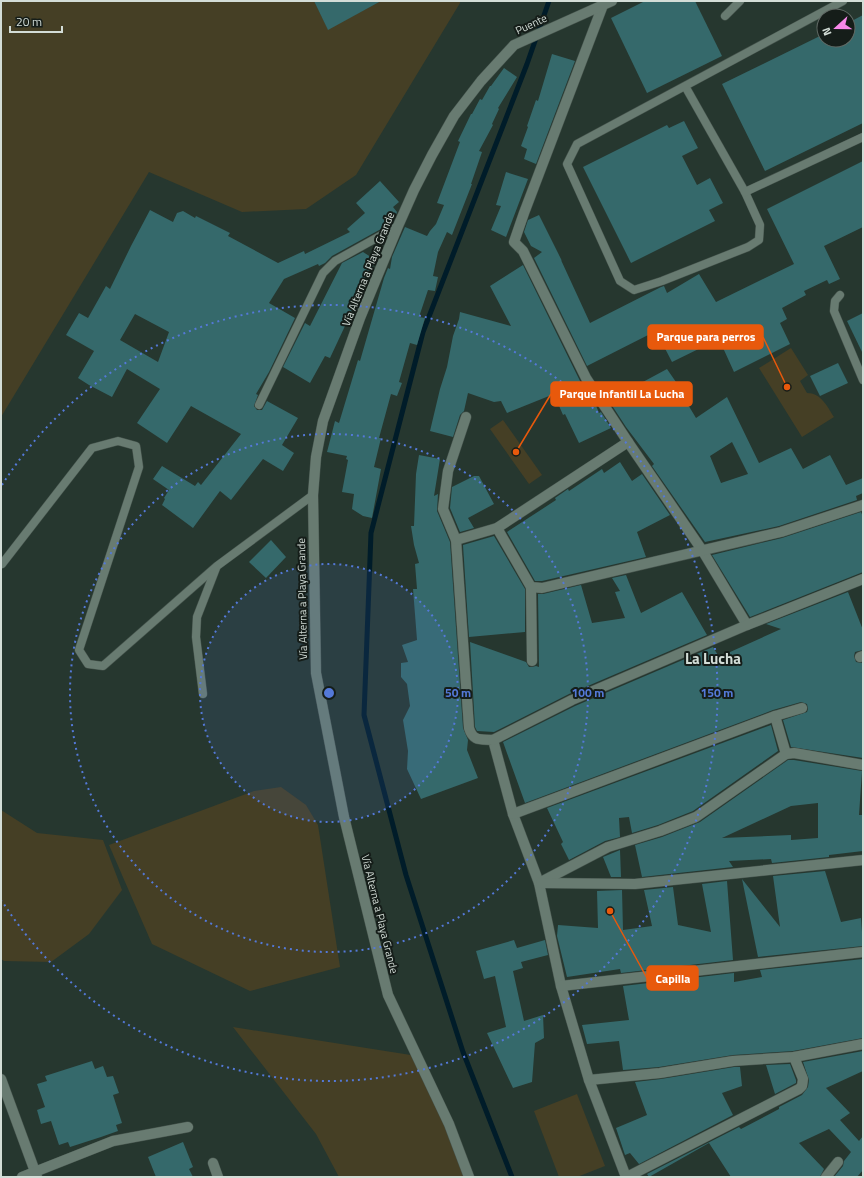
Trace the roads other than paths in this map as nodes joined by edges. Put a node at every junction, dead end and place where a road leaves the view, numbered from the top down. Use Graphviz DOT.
graph roads {
  1 [pos="740,1"];
  2 [pos="843,1"];
  3 [pos="607,3"];
  4 [pos="725,16"];
  5 [pos="514,45"];
  6 [pos="685,86"];
  7 [pos="863,136"];
  8 [pos="745,192"];
  9 [pos="398,226"];
  10 [pos="840,294"];
  11 [pos="863,380"];
  12 [pos="259,405"];
  13 [pos="466,417"];
  14 [pos="628,442"];
  15 [pos="313,495"];
  16 [pos="863,505"];
  17 [pos="497,528"];
  18 [pos="456,540"];
  19 [pos="702,550"];
  20 [pos="2,564"];
  21 [pos="217,566"];
  22 [pos="863,579"];
  23 [pos="531,587"];
  24 [pos="747,625"];
  25 [pos="532,661"];
  26 [pos="203,694"];
  27 [pos="802,708"];
  28 [pos="775,716"];
  29 [pos="494,740"];
  30 [pos="786,754"];
  31 [pos="863,764"];
  32 [pos="513,814"];
  33 [pos="863,860"];
  34 [pos="539,883"];
  35 [pos="863,952"];
  36 [pos="561,986"];
  37 [pos="863,1044"];
  38 [pos="794,1057"];
  39 [pos="1,1079"];
  40 [pos="589,1080"];
  41 [pos="188,1127"];
  42 [pos="838,1162"];
  43 [pos="213,1163"];
  44 [pos="36,1174"];
  45 [pos="22,1177"];
  46 [pos="218,1177"];
  47 [pos="469,1177"];
  48 [pos="627,1177"];
  49 [pos="826,1177"];
  1 -- 4 [label="lane"];
  2 -- 6 [label="lane"];
  3 -- 5 [label="street, Puente"];
  3 -- 14 [label="street"];
  5 -- 9 [label="street, Vía Alterna a Playa Grande"];
  6 -- 8 [label="lane"];
  6 -- 8 [label="lane"];
  7 -- 8 [label="lane"];
  9 -- 12 [label="lane"];
  9 -- 15 [label="street, Vía Alterna a Playa Grande"];
  10 -- 11 [label="lane"];
  13 -- 18 [label="street"];
  14 -- 17 [label="street"];
  14 -- 19 [label="street"];
  15 -- 21 [label="lane"];
  15 -- 47 [label="street, Vía Alterna a Playa Grande"];
  16 -- 19 [label="street"];
  17 -- 18 [label="street"];
  17 -- 23 [label="street"];
  18 -- 29 [label="street"];
  19 -- 23 [label="street"];
  19 -- 24 [label="street"];
  20 -- 21 [label="lane"];
  21 -- 26 [label="lane"];
  22 -- 24 [label="street"];
  23 -- 25 [label="street"];
  24 -- 29 [label="street"];
  27 -- 28 [label="street"];
  28 -- 30 [label="street"];
  28 -- 32 [label="street"];
  29 -- 32 [label="street"];
  30 -- 31 [label="street"];
  30 -- 34 [label="street"];
  32 -- 34 [label="street"];
  33 -- 34 [label="street"];
  34 -- 36 [label="street"];
  35 -- 36 [label="street"];
  36 -- 40 [label="street"];
  37 -- 38 [label="street"];
  38 -- 40 [label="street"];
  38 -- 48 [label="street"];
  39 -- 44 [label="street"];
  40 -- 48 [label="street"];
  41 -- 44 [label="street"];
  42 -- 49 [label="street"];
  43 -- 46 [label="street"];
  44 -- 45 [label="street"];
}
